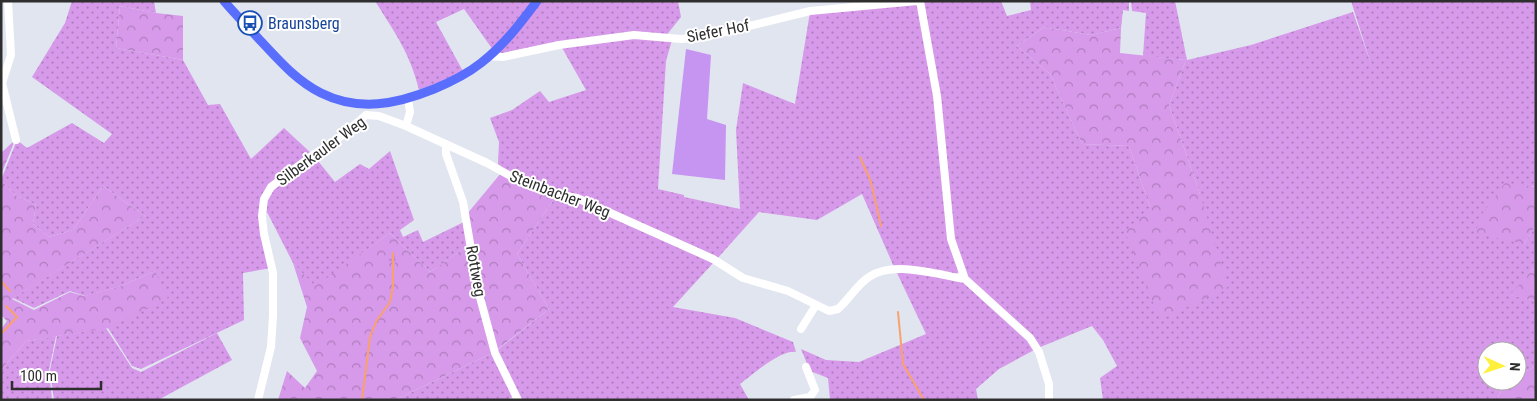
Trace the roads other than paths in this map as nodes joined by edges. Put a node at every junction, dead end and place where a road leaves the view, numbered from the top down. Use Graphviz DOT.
graph roads {
  1 [pos="8,1"];
  2 [pos="224,1"];
  3 [pos="537,1"];
  4 [pos="918,1"];
  5 [pos="489,56"];
  6 [pos="408,99"];
  7 [pos="370,105"];
  8 [pos="379,116"];
  9 [pos="406,126"];
  10 [pos="16,140"];
  11 [pos="446,144"];
  12 [pos="965,279"];
  13 [pos="816,305"];
  14 [pos="801,329"];
  15 [pos="806,367"];
  16 [pos="517,397"];
  17 [pos="258,400"];
  18 [pos="794,400"];
  19 [pos="1049,400"];
  1 -- 10 [label="street"];
  2 -- 7 [label="main road"];
  3 -- 5 [label="main road"];
  4 -- 5 [label="street, Siefer Hof"];
  4 -- 12 [label="street"];
  5 -- 6 [label="main road"];
  6 -- 7 [label="main road"];
  6 -- 9 [label="street"];
  7 -- 8 [label="street"];
  8 -- 9 [label="street, Silberkauler Weg"];
  8 -- 17 [label="street, Silberkauler Weg"];
  9 -- 11 [label="street, Steinbacher Weg"];
  11 -- 13 [label="street, Steinbacher Weg"];
  11 -- 16 [label="street, Rottweg"];
  12 -- 13 [label="street, Steinbacher Weg"];
  12 -- 19 [label="street"];
  13 -- 14 [label="street"];
  15 -- 18 [label="street"];
}
